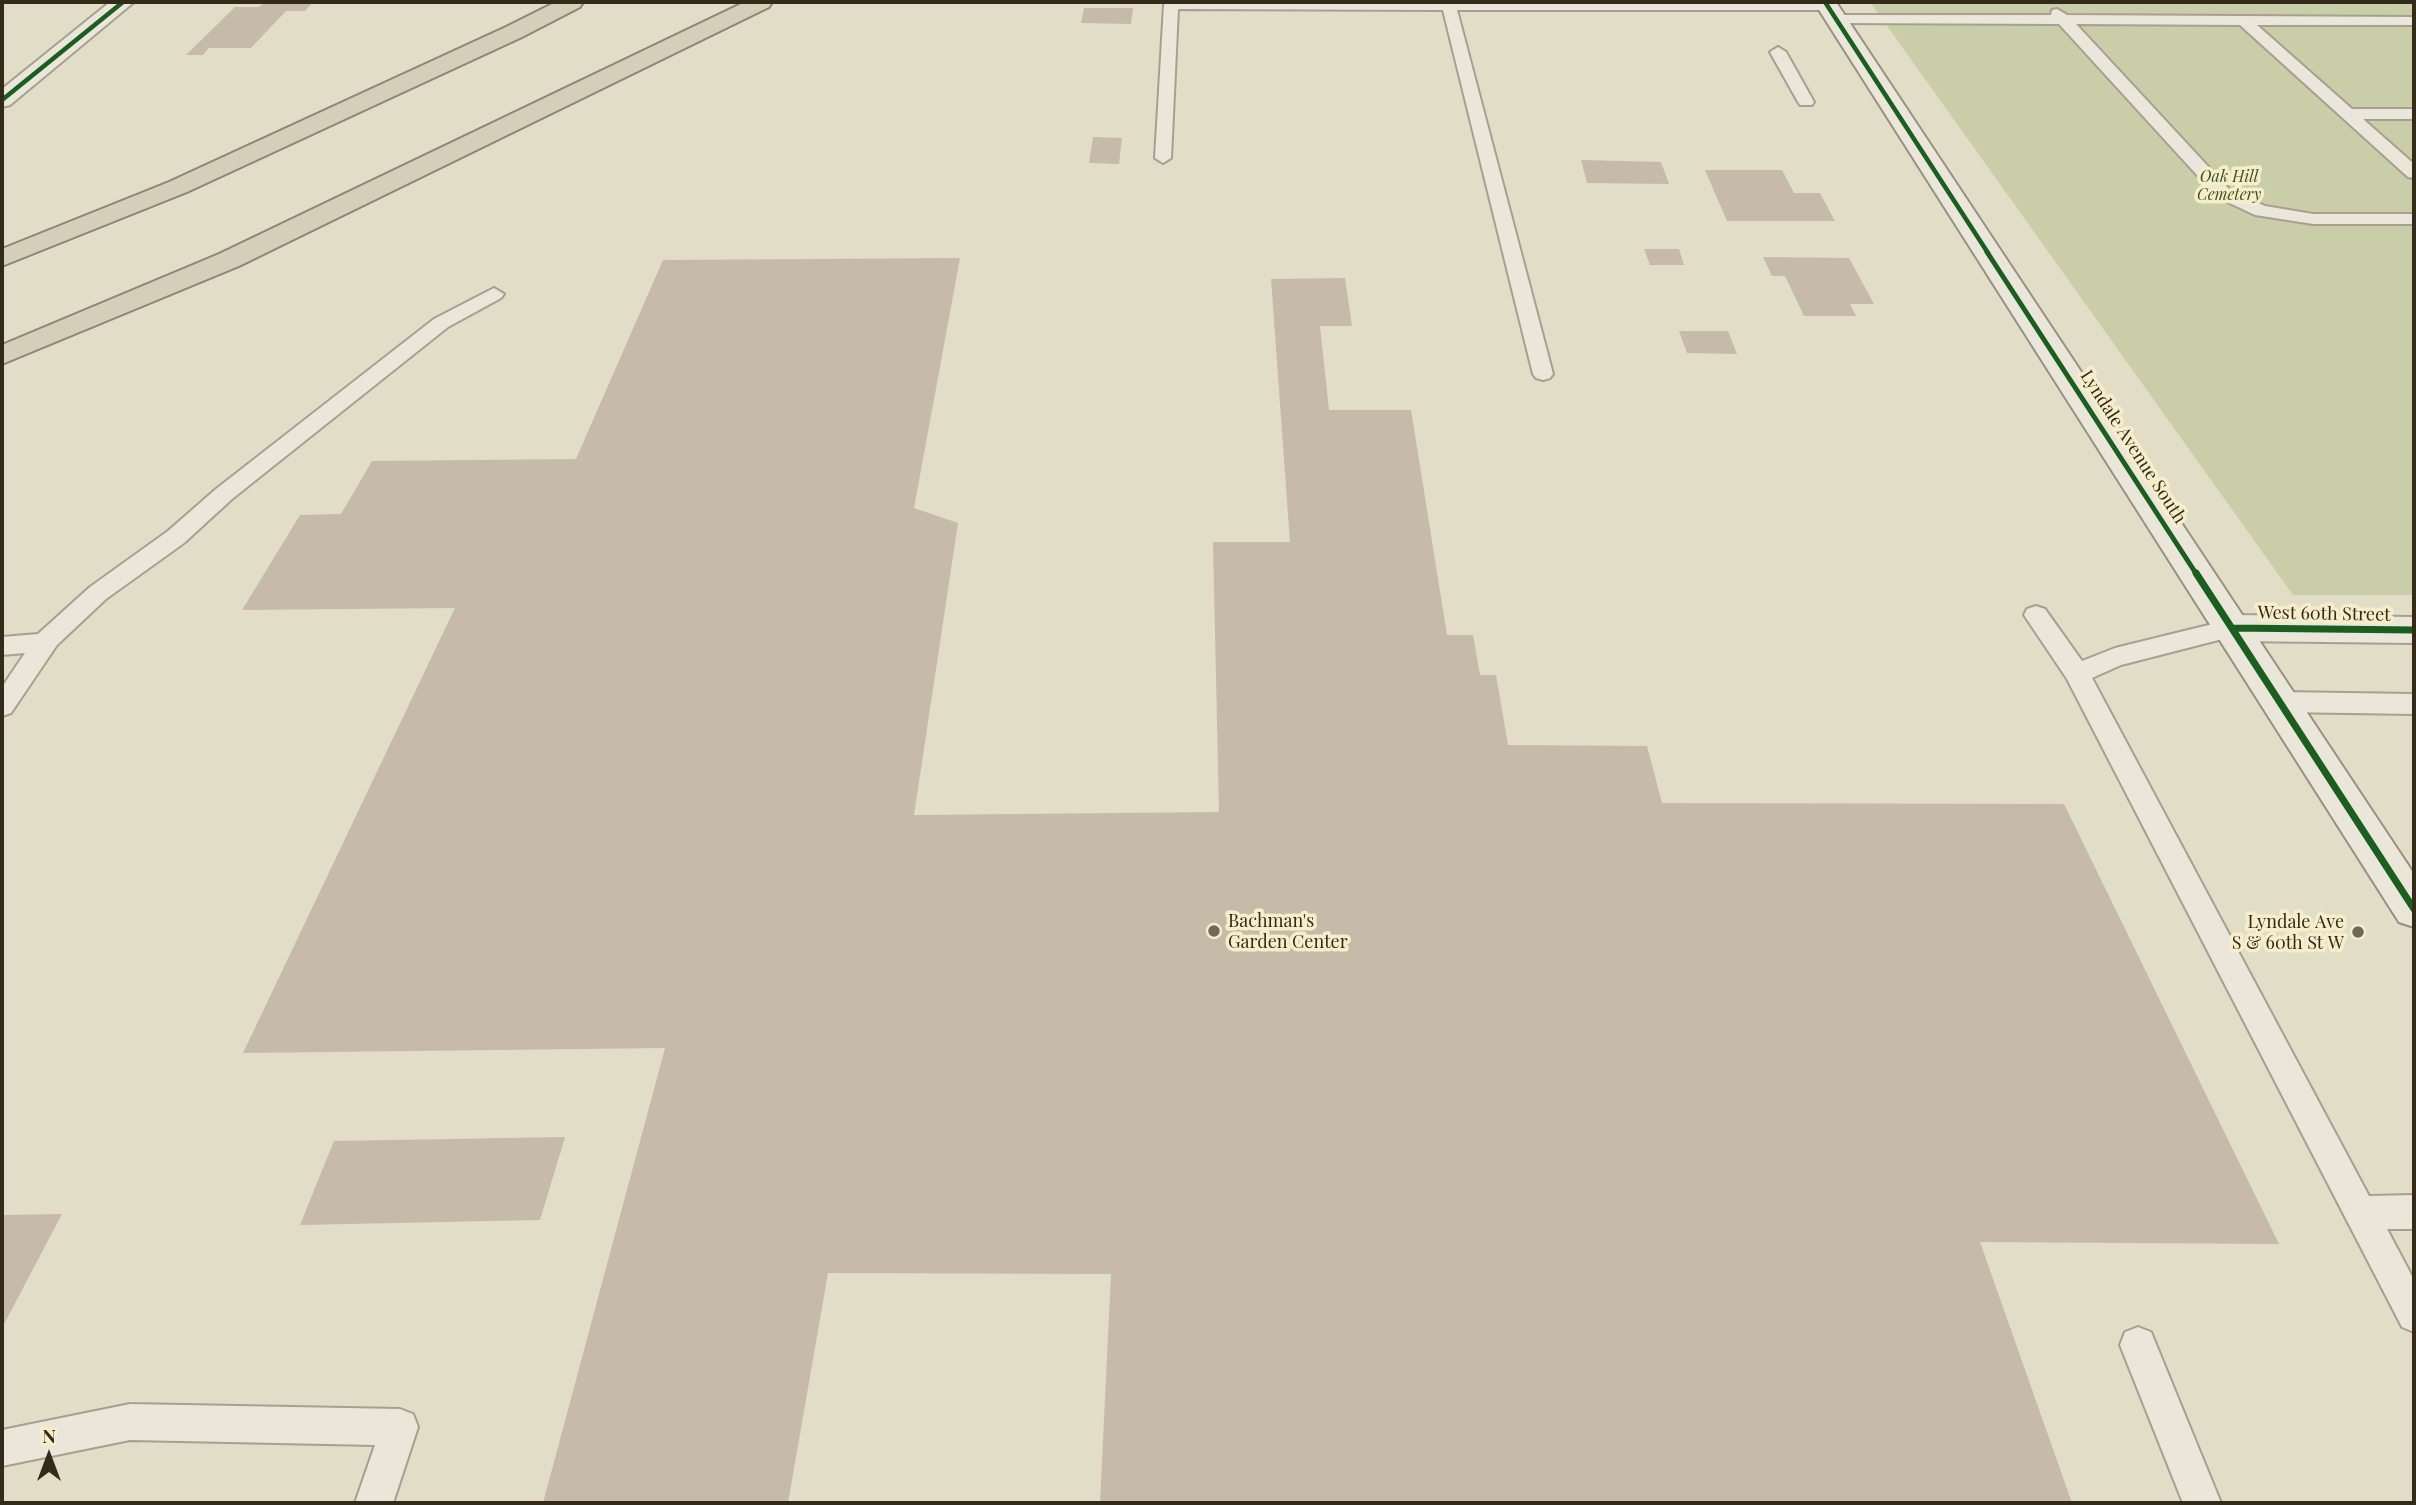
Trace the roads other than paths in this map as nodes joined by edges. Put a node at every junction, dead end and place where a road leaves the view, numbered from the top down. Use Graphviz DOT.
graph roads {
  1 [pos="122,2"];
  2 [pos="572,2"];
  3 [pos="761,2"];
  4 [pos="2046,2"];
  5 [pos="1449,6"];
  6 [pos="1829,9"];
  7 [pos="2063,20"];
  8 [pos="2244,20"];
  9 [pos="2414,21"];
  10 [pos="1778,52"];
  11 [pos="2,100"];
  12 [pos="1806,102"];
  13 [pos="2348,114"];
  14 [pos="2414,114"];
  15 [pos="1163,158"];
  16 [pos="2414,173"];
  17 [pos="2414,219"];
  18 [pos="2,258"];
  19 [pos="494,294"];
  20 [pos="2,355"];
  21 [pos="1543,374"];
  22 [pos="2036,615"];
  23 [pos="2233,628"];
  24 [pos="2414,630"];
  25 [pos="46,643"];
  26 [pos="2,646"];
  27 [pos="2077,674"];
  28 [pos="2281,702"];
  29 [pos="2414,704"];
  30 [pos="2,706"];
  31 [pos="2414,909"];
  32 [pos="2414,1212"];
  33 [pos="2359,1213"];
  34 [pos="2414,1315"];
  35 [pos="2138,1345"];
  36 [pos="2,1448"];
  37 [pos="374,1503"];
  38 [pos="2202,1503"];
  1 -- 11 [label="main road"];
  2 -- 18 [label="highway"];
  3 -- 20 [label="highway"];
  4 -- 7 [label="lane"];
  5 -- 6 [label="lane"];
  5 -- 15 [label="lane"];
  5 -- 21 [label="lane"];
  6 -- 7 [label="lane"];
  6 -- 23 [label="main road, Lyndale Avenue South"];
  7 -- 8 [label="lane"];
  7 -- 17 [label="lane"];
  8 -- 9 [label="lane"];
  8 -- 13 [label="lane"];
  10 -- 12 [label="lane"];
  13 -- 14 [label="lane"];
  13 -- 16 [label="lane"];
  19 -- 25 [label="lane"];
  22 -- 27 [label="lane"];
  23 -- 24 [label="main road, West 60th Street"];
  23 -- 27 [label="lane"];
  23 -- 28 [label="main road, Lyndale Avenue South"];
  25 -- 26 [label="lane"];
  25 -- 30 [label="lane"];
  27 -- 33 [label="lane"];
  28 -- 29 [label="lane"];
  28 -- 31 [label="main road, Lyndale Avenue South"];
  32 -- 33 [label="lane"];
  33 -- 34 [label="lane"];
  35 -- 38 [label="lane"];
  36 -- 37 [label="lane"];
}
